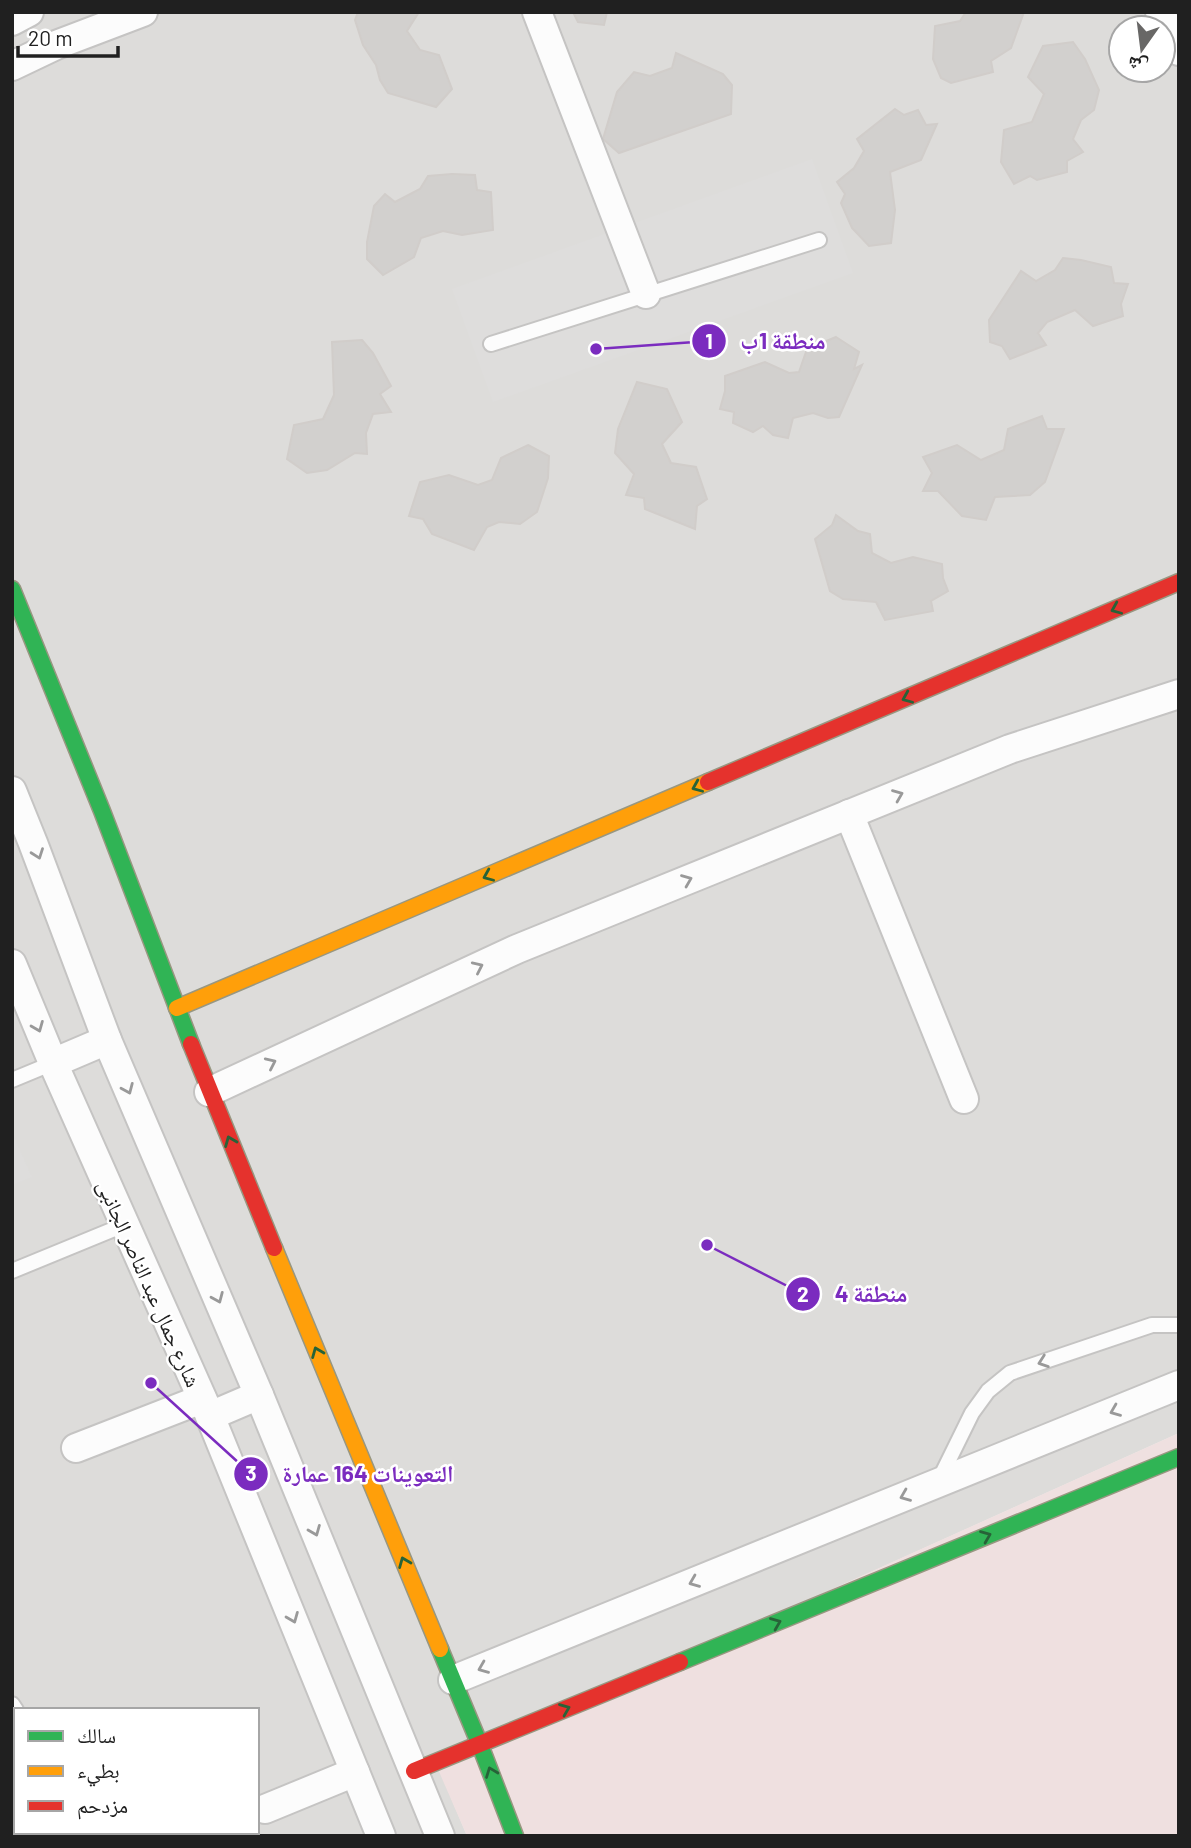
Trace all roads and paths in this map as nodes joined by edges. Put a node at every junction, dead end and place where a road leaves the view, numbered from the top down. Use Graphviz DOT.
graph roads {
  1 [pos="29,12"];
  2 [pos="537,12"];
  3 [pos="1160,12"];
  4 [pos="136,13"];
  5 [pos="12,21"];
  6 [pos="1179,51"];
  7 [pos="12,66"];
  8 [pos="819,240"];
  9 [pos="646,295"];
  10 [pos="491,344"];
  11 [pos="1179,582"];
  12 [pos="14,597"];
  13 [pos="1179,694"];
  14 [pos="12,791"];
  15 [pos="849,814"];
  16 [pos="12,964"];
  17 [pos="177,1008"];
  18 [pos="107,1040"];
  19 [pos="52,1063"];
  20 [pos="12,1080"];
  21 [pos="209,1092"];
  22 [pos="964,1099"];
  23 [pos="124,1225"];
  24 [pos="12,1271"];
  25 [pos="1179,1325"];
  26 [pos="1179,1385"];
  27 [pos="260,1395"];
  28 [pos="206,1407"];
  29 [pos="76,1448"];
  30 [pos="1179,1457"];
  31 [pos="937,1483"];
  32 [pos="453,1680"];
  33 [pos="480,1745"];
  34 [pos="414,1771"];
  35 [pos="355,1772"];
  36 [pos="265,1809"];
  37 [pos="381,1836"];
  38 [pos="440,1836"];
  39 [pos="516,1836"];
  1 -- 5 [label="street"];
  2 -- 9 [label="street"];
  3 -- 6 [label="street"];
  4 -- 7 [label="street"];
  8 -- 9 [label="lane"];
  9 -- 10 [label="lane"];
  11 -- 17 [label="street, one-way"];
  12 -- 17 [label="street"];
  15 -- 13 [label="street, one-way"];
  14 -- 18 [label="street, one-way"];
  21 -- 15 [label="street, one-way"];
  15 -- 22 [label="street"];
  16 -- 19 [label="street, شارع جمال عبد الناصر الجانبى, one-way"];
  17 -- 21 [label="street"];
  18 -- 19 [label="street"];
  18 -- 27 [label="street, one-way"];
  19 -- 20 [label="lane"];
  19 -- 23 [label="street, شارع جمال عبد الناصر الجانبى"];
  32 -- 21 [label="street, one-way"];
  23 -- 24 [label="lane"];
  23 -- 28 [label="street, شارع جمال عبد الناصر الجانبى"];
  25 -- 31 [label="lane, one-way"];
  26 -- 31 [label="street, one-way"];
  27 -- 28 [label="street"];
  27 -- 34 [label="street, one-way"];
  28 -- 29 [label="street"];
  28 -- 35 [label="street, شارع جمال عبد الناصر الجانبى, one-way"];
  33 -- 30 [label="street, one-way"];
  31 -- 32 [label="street, one-way"];
  32 -- 33 [label="street"];
  33 -- 34 [label="street"];
  39 -- 33 [label="street, one-way"];
  34 -- 38 [label="street"];
  35 -- 36 [label="street"];
  35 -- 37 [label="street, شارع جمال عبد الناصر الجانبى"];
}
